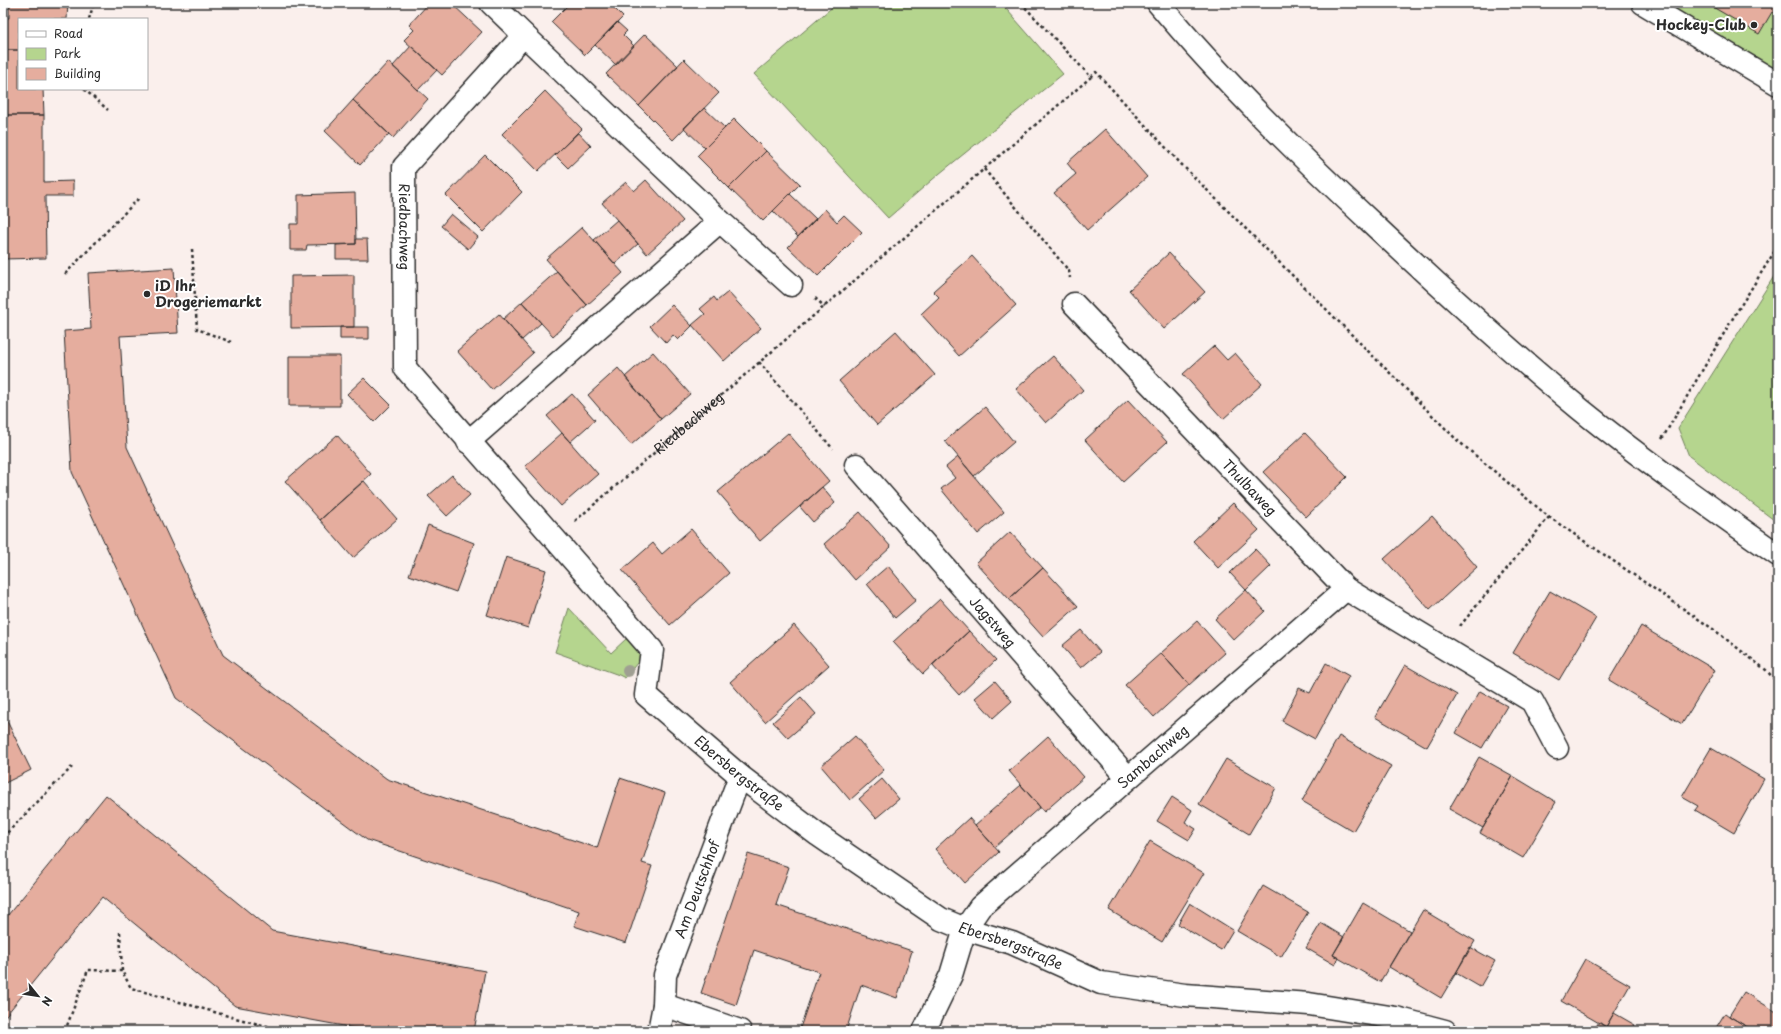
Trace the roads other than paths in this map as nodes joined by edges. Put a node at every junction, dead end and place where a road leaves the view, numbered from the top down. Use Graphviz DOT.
graph roads {
  1 [pos="491,3"];
  2 [pos="1158,3"];
  3 [pos="1643,3"];
  4 [pos="524,35"];
  5 [pos="1778,84"];
  6 [pos="720,221"];
  7 [pos="791,285"];
  8 [pos="1074,304"];
  9 [pos="468,442"];
  10 [pos="856,465"];
  11 [pos="1778,556"];
  12 [pos="1346,589"];
  13 [pos="646,695"];
  14 [pos="1557,748"];
  15 [pos="740,776"];
  16 [pos="1128,778"];
  17 [pos="964,929"];
  18 [pos="664,1004"];
  19 [pos="659,1031"];
  20 [pos="740,1031"];
  21 [pos="924,1031"];
  22 [pos="1445,1031"];
  1 -- 4 [label="street"];
  2 -- 11 [label="street"];
  3 -- 5 [label="street"];
  4 -- 6 [label="street"];
  4 -- 9 [label="street, Riedbachweg"];
  6 -- 7 [label="street"];
  6 -- 9 [label="street"];
  8 -- 12 [label="street, Thulbaweg"];
  9 -- 13 [label="street, Riedbachweg"];
  10 -- 16 [label="street, Jagstweg"];
  12 -- 14 [label="street, Thulbaweg"];
  12 -- 16 [label="street, Sambachweg"];
  13 -- 15 [label="street, Ebersbergstraße"];
  15 -- 17 [label="street, Ebersbergstraße"];
  15 -- 18 [label="street, Am Deutschhof"];
  16 -- 17 [label="street, Sambachweg"];
  17 -- 21 [label="street"];
  17 -- 22 [label="street, Ebersbergstraße"];
  18 -- 19 [label="street, Am Deutschhof"];
  18 -- 20 [label="street"];
}
